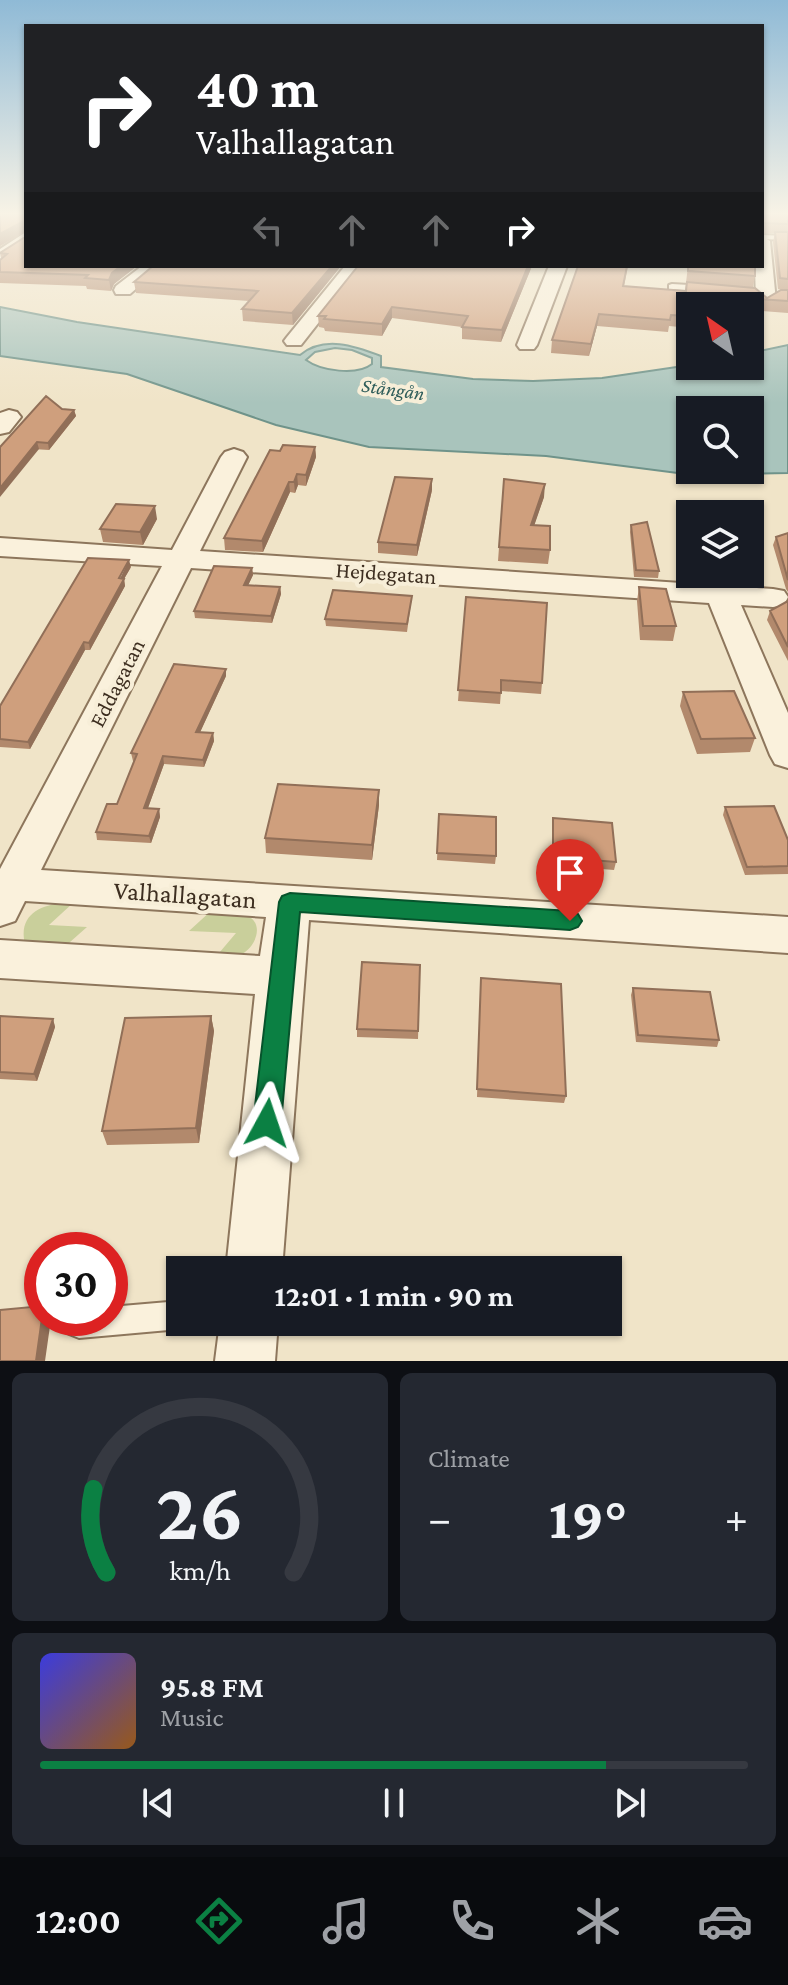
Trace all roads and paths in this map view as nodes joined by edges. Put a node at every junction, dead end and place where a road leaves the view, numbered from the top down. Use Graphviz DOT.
graph roads {
  1 [pos="141,276"];
  2 [pos="346,276"];
  3 [pos="554,276"];
  4 [pos="672,287"];
  5 [pos="123,290"];
  6 [pos="719,290"];
  7 [pos="294,341"];
  8 [pos="527,345"];
  9 [pos="234,457"];
  10 [pos="0,547"];
  11 [pos="181,559"];
  12 [pos="721,595"];
  13 [pos="773,598"];
  14 [pos="788,755"];
  15 [pos="7,897"];
  16 [pos="290,902"];
  17 [pos="788,935"];
  18 [pos="0,959"];
  19 [pos="280,976"];
  20 [pos="255,1256"];
  21 [pos="166,1316"];
  22 [pos="128,1320"];
  23 [pos="248,1336"];
  24 [pos="245,1361"];
  1 -- 5 [label="street"];
  2 -- 7 [label="street"];
  3 -- 8 [label="street"];
  4 -- 6 [label="lane"];
  9 -- 11 [label="street, Eddagatan"];
  10 -- 11 [label="street, Hejdegatan"];
  11 -- 12 [label="street, Hejdegatan"];
  11 -- 15 [label="street, Eddagatan"];
  12 -- 13 [label="street, Hejdegatan"];
  12 -- 14 [label="street"];
  15 -- 16 [label="street, Valhallagatan"];
  16 -- 17 [label="street, Valhallagatan"];
  16 -- 19 [label="street"];
  18 -- 19 [label="street"];
  19 -- 20 [label="street"];
  21 -- 22 [label="lane"];
  23 -- 24 [label="street"];
}
